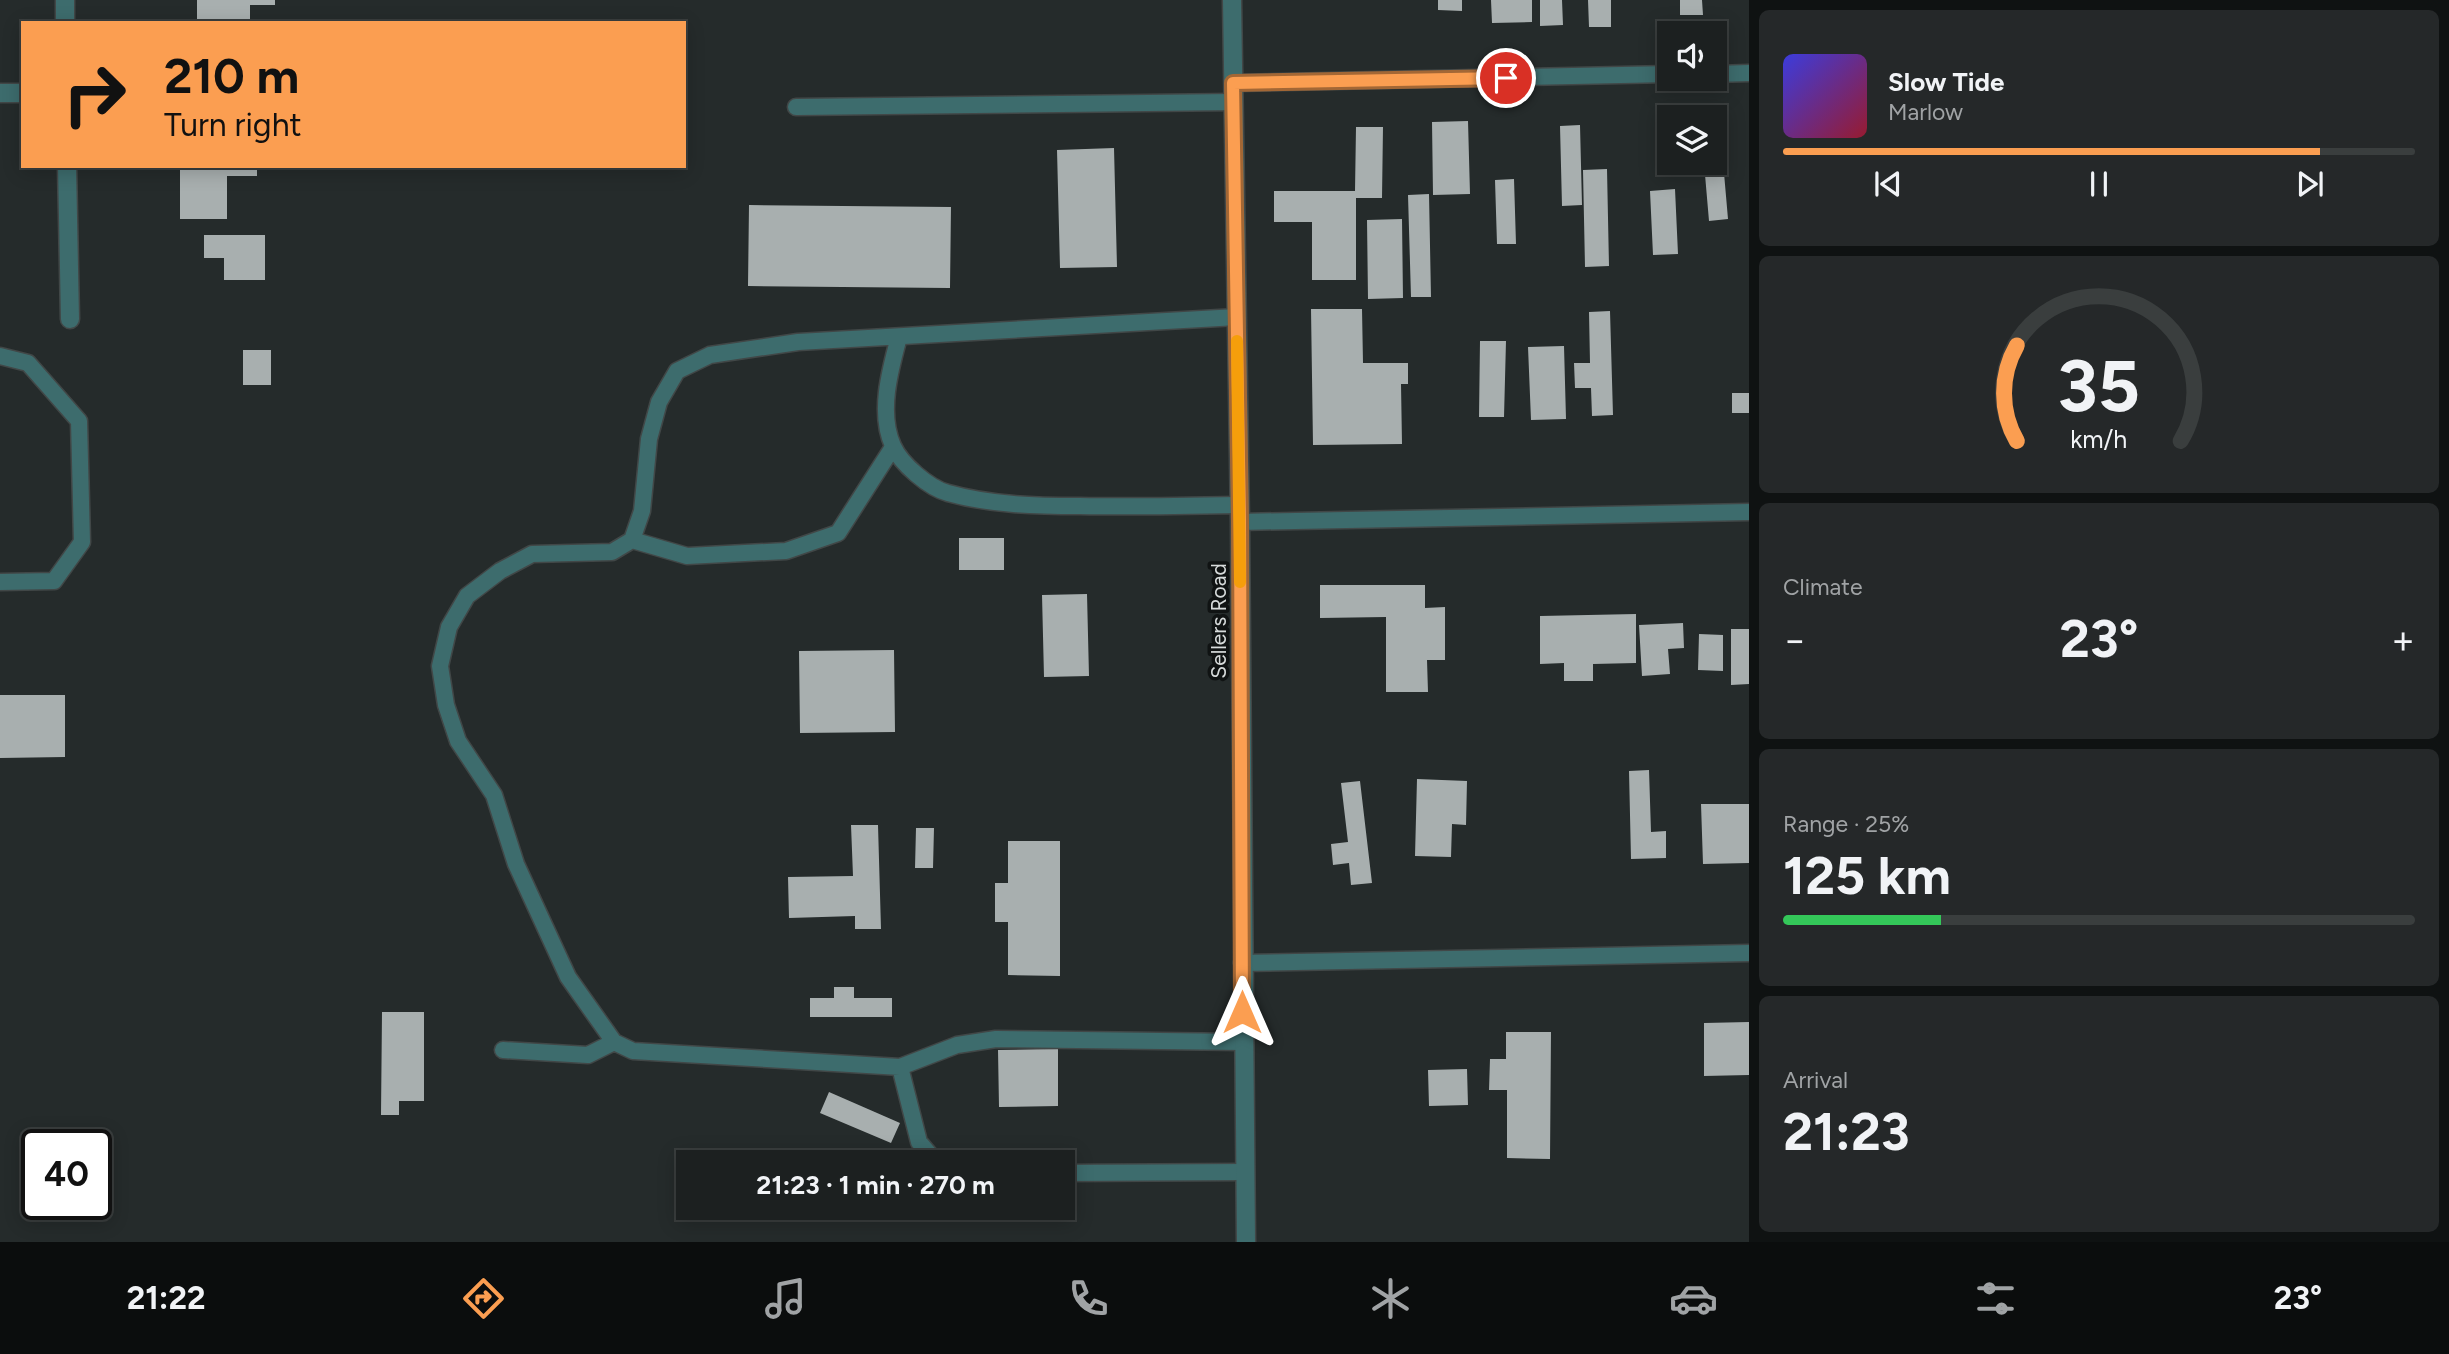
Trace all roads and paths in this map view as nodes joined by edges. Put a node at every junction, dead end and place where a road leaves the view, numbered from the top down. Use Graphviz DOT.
graph roads {
  1 [pos="65,0"];
  2 [pos="1232,0"];
  3 [pos="65,21"];
  4 [pos="1749,73"];
  5 [pos="1657,74"];
  6 [pos="1727,74"];
  7 [pos="1233,83"];
  8 [pos="0,93"];
  9 [pos="21,93"];
  10 [pos="1234,102"];
  11 [pos="796,107"];
  12 [pos="67,168"];
  13 [pos="1237,317"];
  14 [pos="70,319"];
  15 [pos="899,337"];
  16 [pos="0,356"];
  17 [pos="893,447"];
  18 [pos="1749,512"];
  19 [pos="1240,514"];
  20 [pos="632,540"];
  21 [pos="0,582"];
  22 [pos="1749,953"];
  23 [pos="1242,963"];
  24 [pos="614,1042"];
  25 [pos="1243,1042"];
  26 [pos="503,1051"];
  27 [pos="900,1068"];
  28 [pos="926,1150"];
  29 [pos="1245,1172"];
  30 [pos="1075,1173"];
  31 [pos="1246,1242"];
  1 -- 3 [label="street"];
  2 -- 7 [label="street, Sellers Road"];
  4 -- 6 [label="lane"];
  5 -- 7 [label="lane"];
  7 -- 10 [label="street, Sellers Road"];
  8 -- 9 [label="street"];
  10 -- 11 [label="lane"];
  10 -- 13 [label="street, Sellers Road"];
  12 -- 14 [label="street"];
  13 -- 15 [label="lane"];
  13 -- 19 [label="street, Sellers Road"];
  15 -- 17 [label="lane"];
  15 -- 20 [label="lane"];
  16 -- 21 [label="lane"];
  17 -- 19 [label="lane"];
  17 -- 20 [label="lane"];
  18 -- 19 [label="lane"];
  19 -- 23 [label="street, Sellers Road"];
  20 -- 24 [label="lane"];
  22 -- 23 [label="lane"];
  23 -- 25 [label="street, Sellers Road"];
  24 -- 26 [label="lane"];
  24 -- 27 [label="lane"];
  25 -- 27 [label="lane"];
  25 -- 29 [label="street, Sellers Road"];
  27 -- 28 [label="lane"];
  29 -- 30 [label="lane"];
  29 -- 31 [label="street, Sellers Road"];
}
